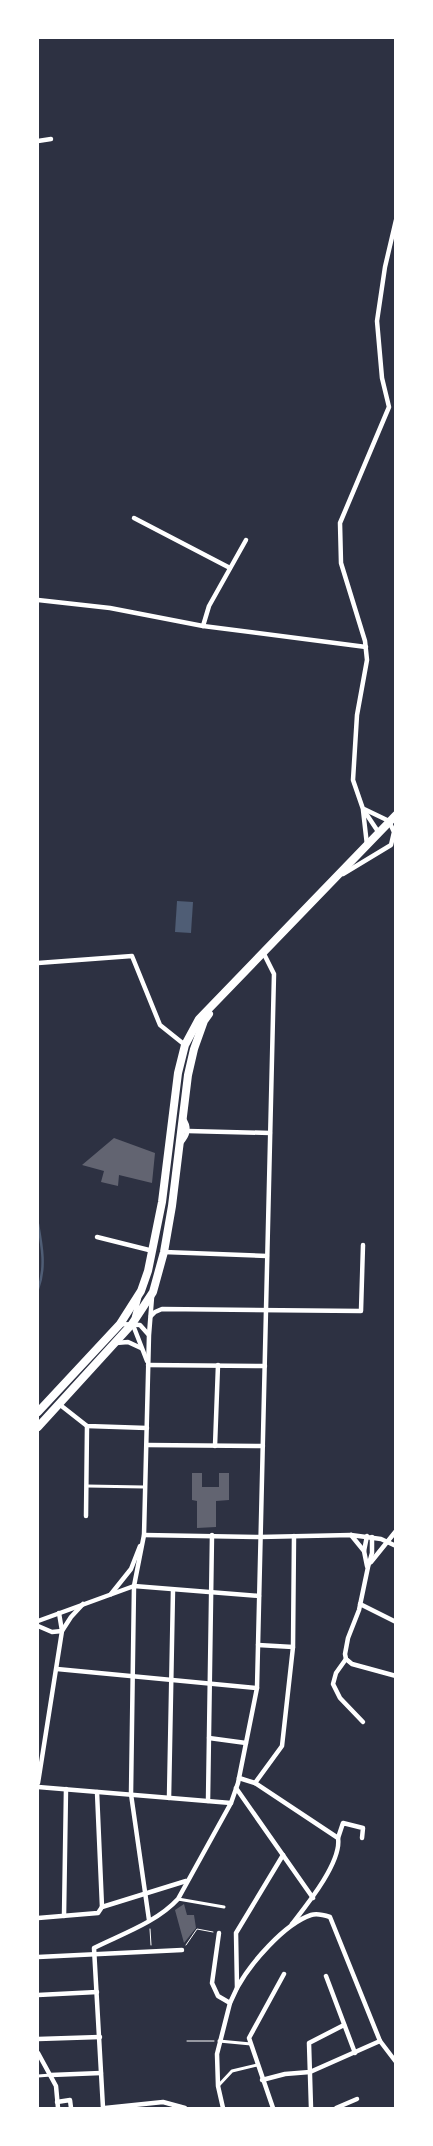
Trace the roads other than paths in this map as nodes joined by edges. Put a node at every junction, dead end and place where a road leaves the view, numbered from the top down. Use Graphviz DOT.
graph roads {
  1 [pos="51,139"];
  2 [pos="38,141"];
  3 [pos="396,220"];
  4 [pos="134,518"];
  5 [pos="246,540"];
  6 [pos="230,568"];
  7 [pos="38,600"];
  8 [pos="203,626"];
  9 [pos="366,647"];
  10 [pos="363,809"];
  11 [pos="392,818"];
  12 [pos="379,833"];
  13 [pos="368,846"];
  14 [pos="333,881"];
  15 [pos="263,952"];
  16 [pos="38,963"];
  17 [pos="221,998"];
  18 [pos="185,1045"];
  19 [pos="183,1118"];
  20 [pos="188,1131"];
  21 [pos="270,1133"];
  22 [pos="179,1145"];
  23 [pos="97,1237"];
  24 [pos="363,1245"];
  25 [pos="153,1251"];
  26 [pos="164,1252"];
  27 [pos="267,1256"];
  28 [pos="141,1291"];
  29 [pos="153,1292"];
  30 [pos="266,1310"];
  31 [pos="150,1317"];
  32 [pos="120,1324"];
  33 [pos="132,1324"];
  34 [pos="149,1335"];
  35 [pos="116,1344"];
  36 [pos="142,1348"];
  37 [pos="148,1365"];
  38 [pos="218,1366"];
  39 [pos="265,1366"];
  40 [pos="59,1404"];
  41 [pos="38,1412"];
  42 [pos="87,1426"];
  43 [pos="38,1427"];
  44 [pos="147,1428"];
  45 [pos="147,1445"];
  46 [pos="215,1446"];
  47 [pos="262,1446"];
  48 [pos="86,1486"];
  49 [pos="144,1487"];
  50 [pos="86,1516"];
  51 [pos="396,1531"];
  52 [pos="144,1535"];
  53 [pos="212,1535"];
  54 [pos="351,1535"];
  55 [pos="294,1536"];
  56 [pos="260,1537"];
  57 [pos="370,1537"];
  58 [pos="386,1541"];
  59 [pos="396,1546"];
  60 [pos="364,1551"];
  61 [pos="368,1567"];
  62 [pos="131,1569"];
  63 [pos="134,1586"];
  64 [pos="173,1590"];
  65 [pos="211,1592"];
  66 [pos="111,1594"];
  67 [pos="259,1596"];
  68 [pos="84,1603"];
  69 [pos="360,1604"];
  70 [pos="59,1613"];
  71 [pos="38,1621"];
  72 [pos="396,1622"];
  73 [pos="38,1626"];
  74 [pos="62,1631"];
  75 [pos="258,1644"];
  76 [pos="293,1647"];
  77 [pos="346,1659"];
  78 [pos="57,1669"];
  79 [pos="134,1676"];
  80 [pos="396,1676"];
  81 [pos="171,1679"];
  82 [pos="210,1683"];
  83 [pos="257,1688"];
  84 [pos="363,1722"];
  85 [pos="209,1738"];
  86 [pos="246,1743"];
  87 [pos="239,1778"];
  88 [pos="255,1783"];
  89 [pos="38,1785"];
  90 [pos="236,1788"];
  91 [pos="66,1789"];
  92 [pos="97,1792"];
  93 [pos="131,1794"];
  94 [pos="169,1798"];
  95 [pos="208,1801"];
  96 [pos="231,1803"];
  97 [pos="362,1838"];
  98 [pos="338,1840"];
  99 [pos="283,1855"];
  100 [pos="186,1881"];
  101 [pos="146,1894"];
  102 [pos="313,1898"];
  103 [pos="178,1899"];
  104 [pos="102,1907"];
  105 [pos="224,1907"];
  106 [pos="64,1916"];
  107 [pos="38,1918"];
  108 [pos="149,1920"];
  109 [pos="290,1927"];
  110 [pos="219,1933"];
  111 [pos="182,1950"];
  112 [pos="95,1954"];
  113 [pos="38,1957"];
  114 [pos="284,1974"];
  115 [pos="326,1976"];
  116 [pos="237,1988"];
  117 [pos="97,1992"];
  118 [pos="38,1995"];
  119 [pos="230,2003"];
  120 [pos="344,2025"];
  121 [pos="100,2037"];
  122 [pos="38,2039"];
  123 [pos="220,2040"];
  124 [pos="380,2041"];
  125 [pos="251,2044"];
  126 [pos="38,2053"];
  127 [pos="355,2053"];
  128 [pos="396,2062"];
  129 [pos="257,2065"];
  130 [pos="310,2072"];
  131 [pos="101,2073"];
  132 [pos="51,2075"];
  133 [pos="38,2076"];
  134 [pos="262,2080"];
  135 [pos="218,2086"];
  136 [pos="357,2099"];
  137 [pos="57,2102"];
  138 [pos="163,2102"];
  139 [pos="58,2108"];
  140 [pos="71,2108"];
  141 [pos="104,2108"];
  142 [pos="125,2108"];
  143 [pos="166,2108"];
  144 [pos="185,2108"];
  145 [pos="224,2108"];
  146 [pos="273,2108"];
  147 [pos="311,2108"];
  148 [pos="336,2108"];
  1 -- 2 [label="street"];
  3 -- 9 [label="street"];
  4 -- 6 [label="street"];
  5 -- 6 [label="street"];
  6 -- 8 [label="street"];
  7 -- 8 [label="street"];
  8 -- 9 [label="street"];
  9 -- 10 [label="street"];
  10 -- 11 [label="street"];
  10 -- 12 [label="street"];
  10 -- 13 [label="street"];
  11 -- 12 [label="highway"];
  11 -- 14 [label="street"];
  12 -- 13 [label="highway"];
  13 -- 14 [label="highway"];
  14 -- 15 [label="highway"];
  15 -- 17 [label="highway"];
  15 -- 21 [label="street"];
  16 -- 18 [label="street"];
  17 -- 18 [label="highway"];
  17 -- 19 [label="highway"];
  18 -- 25 [label="highway"];
  19 -- 20 [label="street"];
  19 -- 22 [label="highway"];
  20 -- 21 [label="street"];
  20 -- 22 [label="street"];
  21 -- 27 [label="street"];
  22 -- 26 [label="highway"];
  23 -- 25 [label="street"];
  24 -- 30 [label="street"];
  25 -- 28 [label="highway"];
  26 -- 27 [label="street"];
  26 -- 29 [label="highway"];
  27 -- 30 [label="street"];
  28 -- 32 [label="highway"];
  28 -- 33 [label="street"];
  29 -- 31 [label="street"];
  29 -- 33 [label="highway"];
  30 -- 31 [label="street"];
  30 -- 39 [label="street"];
  31 -- 34 [label="street"];
  32 -- 33 [label="street"];
  32 -- 41 [label="highway"];
  33 -- 34 [label="street"];
  33 -- 35 [label="highway"];
  33 -- 36 [label="street"];
  34 -- 37 [label="street"];
  35 -- 36 [label="street"];
  35 -- 40 [label="highway"];
  36 -- 37 [label="street"];
  37 -- 38 [label="street"];
  37 -- 44 [label="street"];
  38 -- 39 [label="street"];
  38 -- 46 [label="street"];
  39 -- 47 [label="street"];
  40 -- 42 [label="street"];
  40 -- 43 [label="highway"];
  42 -- 44 [label="street"];
  42 -- 48 [label="street"];
  44 -- 45 [label="street"];
  45 -- 46 [label="street"];
  45 -- 49 [label="street"];
  46 -- 47 [label="street"];
  47 -- 56 [label="street"];
  48 -- 49 [label="street"];
  48 -- 50 [label="street"];
  49 -- 52 [label="street"];
  51 -- 58 [label="street"];
  52 -- 53 [label="street"];
  52 -- 62 [label="street"];
  52 -- 63 [label="street"];
  53 -- 56 [label="street"];
  53 -- 65 [label="street"];
  54 -- 55 [label="street"];
  54 -- 57 [label="street"];
  54 -- 60 [label="street"];
  55 -- 56 [label="street"];
  55 -- 76 [label="street"];
  56 -- 67 [label="street"];
  57 -- 58 [label="street"];
  57 -- 60 [label="street"];
  57 -- 61 [label="street"];
  58 -- 59 [label="street"];
  58 -- 61 [label="street"];
  60 -- 61 [label="street"];
  61 -- 69 [label="street"];
  62 -- 63 [label="street"];
  62 -- 66 [label="street"];
  63 -- 64 [label="street"];
  63 -- 66 [label="street"];
  63 -- 79 [label="street"];
  64 -- 65 [label="street"];
  64 -- 81 [label="street"];
  65 -- 67 [label="street"];
  65 -- 82 [label="street"];
  66 -- 68 [label="street"];
  67 -- 75 [label="street"];
  68 -- 70 [label="street"];
  68 -- 74 [label="street"];
  69 -- 72 [label="street"];
  69 -- 77 [label="street"];
  70 -- 71 [label="street"];
  70 -- 74 [label="street"];
  73 -- 74 [label="street"];
  74 -- 78 [label="street"];
  75 -- 76 [label="street"];
  75 -- 83 [label="street"];
  76 -- 88 [label="street"];
  77 -- 80 [label="street"];
  77 -- 84 [label="street"];
  78 -- 79 [label="street"];
  78 -- 89 [label="street"];
  79 -- 81 [label="street"];
  79 -- 93 [label="street"];
  81 -- 82 [label="street"];
  81 -- 94 [label="street"];
  82 -- 83 [label="street"];
  82 -- 85 [label="street"];
  83 -- 86 [label="street"];
  85 -- 86 [label="street"];
  85 -- 95 [label="street"];
  86 -- 87 [label="street"];
  87 -- 88 [label="street"];
  87 -- 90 [label="street"];
  88 -- 98 [label="street"];
  89 -- 91 [label="street"];
  90 -- 96 [label="street"];
  90 -- 99 [label="street"];
  91 -- 92 [label="street"];
  91 -- 106 [label="street"];
  92 -- 93 [label="street"];
  92 -- 104 [label="street"];
  93 -- 94 [label="street"];
  93 -- 101 [label="street"];
  94 -- 95 [label="street"];
  95 -- 96 [label="street"];
  96 -- 100 [label="street"];
  97 -- 98 [label="street"];
  98 -- 102 [label="street"];
  99 -- 102 [label="street"];
  99 -- 116 [label="street"];
  100 -- 101 [label="street"];
  100 -- 103 [label="street"];
  101 -- 104 [label="street"];
  101 -- 108 [label="street"];
  102 -- 109 [label="street"];
  103 -- 105 [label="street"];
  103 -- 108 [label="street"];
  104 -- 106 [label="street"];
  106 -- 107 [label="street"];
  108 -- 112 [label="street"];
  109 -- 116 [label="street"];
  109 -- 124 [label="street"];
  110 -- 119 [label="street"];
  111 -- 112 [label="street"];
  112 -- 113 [label="street"];
  112 -- 117 [label="street"];
  114 -- 125 [label="street"];
  115 -- 120 [label="street"];
  116 -- 119 [label="street"];
  117 -- 118 [label="street"];
  117 -- 121 [label="street"];
  119 -- 123 [label="street"];
  120 -- 127 [label="street"];
  120 -- 130 [label="street"];
  121 -- 122 [label="street"];
  121 -- 131 [label="street"];
  123 -- 125 [label="street"];
  123 -- 135 [label="street"];
  124 -- 127 [label="street"];
  124 -- 128 [label="street"];
  125 -- 129 [label="street"];
  126 -- 132 [label="street"];
  127 -- 130 [label="street"];
  129 -- 134 [label="street"];
  129 -- 135 [label="street"];
  130 -- 134 [label="street"];
  130 -- 147 [label="street"];
  131 -- 132 [label="street"];
  131 -- 141 [label="street"];
  132 -- 133 [label="street"];
  132 -- 137 [label="street"];
  134 -- 146 [label="street"];
  135 -- 145 [label="street"];
  136 -- 148 [label="street"];
  137 -- 139 [label="street"];
  137 -- 140 [label="street"];
  138 -- 142 [label="street"];
  138 -- 143 [label="street"];
  138 -- 144 [label="street"];
  141 -- 142 [label="street"];
}
